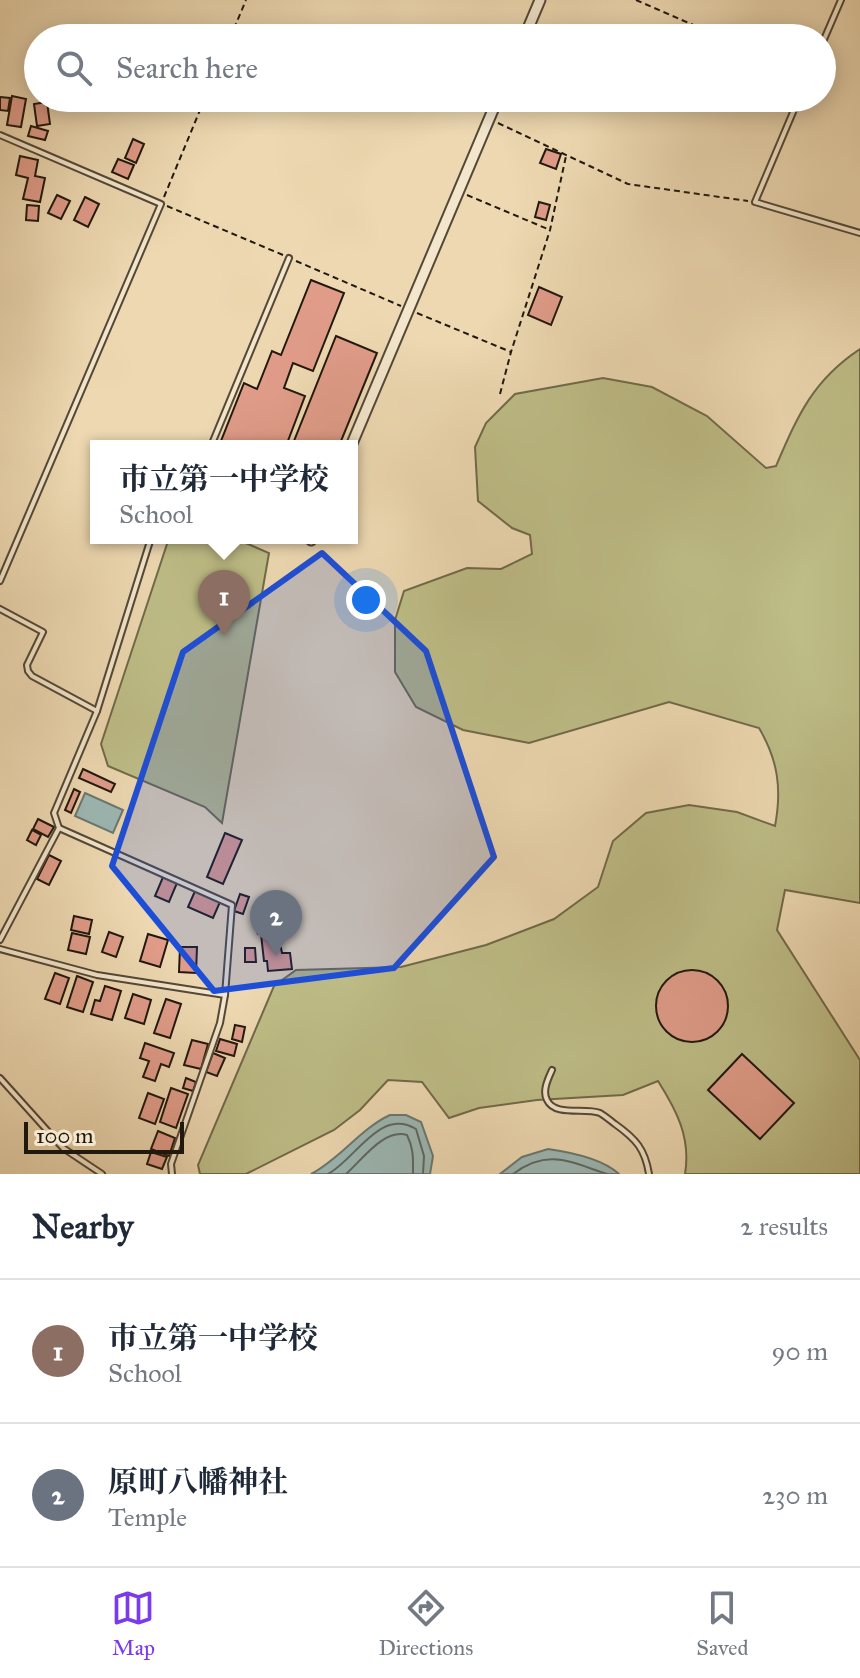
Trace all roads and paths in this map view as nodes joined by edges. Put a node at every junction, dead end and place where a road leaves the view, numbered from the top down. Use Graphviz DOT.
graph roads {
  1 [pos="246,0"];
  2 [pos="540,0"];
  3 [pos="636,0"];
  4 [pos="841,0"];
  5 [pos="236,24"];
  6 [pos="530,24"];
  7 [pos="691,24"];
  8 [pos="831,24"];
  9 [pos="199,112"];
  10 [pos="492,112"];
  11 [pos="793,112"];
  12 [pos="489,119"];
  13 [pos="0,135"];
  14 [pos="566,155"];
  15 [pos="459,191"];
  16 [pos="755,202"];
  17 [pos="161,204"];
  18 [pos="550,230"];
  19 [pos="860,233"];
  20 [pos="289,258"];
  21 [pos="408,309"];
  22 [pos="511,352"];
  23 [pos="500,394"];
  24 [pos="213,440"];
  25 [pos="353,440"];
  26 [pos="149,544"];
  27 [pos="0,581"];
  28 [pos="0,609"];
  29 [pos="97,711"];
  30 [pos="59,828"];
  31 [pos="0,940"];
  32 [pos="0,949"];
  33 [pos="225,995"];
  34 [pos="552,1070"];
  35 [pos="0,1078"];
  36 [pos="102,1174"];
  37 [pos="172,1174"];
  38 [pos="649,1174"];
  1 -- 5 [label="path"];
  2 -- 6 [label="street"];
  3 -- 7 [label="path"];
  4 -- 8 [label="lane"];
  9 -- 17 [label="path"];
  10 -- 12 [label="street"];
  11 -- 16 [label="lane"];
  12 -- 14 [label="path"];
  12 -- 15 [label="street"];
  13 -- 17 [label="lane"];
  14 -- 16 [label="path"];
  14 -- 18 [label="path"];
  15 -- 18 [label="path"];
  15 -- 21 [label="street"];
  16 -- 19 [label="lane"];
  17 -- 27 [label="lane"];
  18 -- 22 [label="path"];
  20 -- 24 [label="lane"];
  21 -- 22 [label="path"];
  21 -- 25 [label="street"];
  22 -- 23 [label="path"];
  26 -- 29 [label="lane"];
  28 -- 29 [label="lane"];
  29 -- 30 [label="lane"];
  30 -- 31 [label="lane"];
  30 -- 33 [label="lane"];
  32 -- 33 [label="lane"];
  33 -- 37 [label="lane"];
  34 -- 38 [label="lane"];
  35 -- 36 [label="lane"];
}
